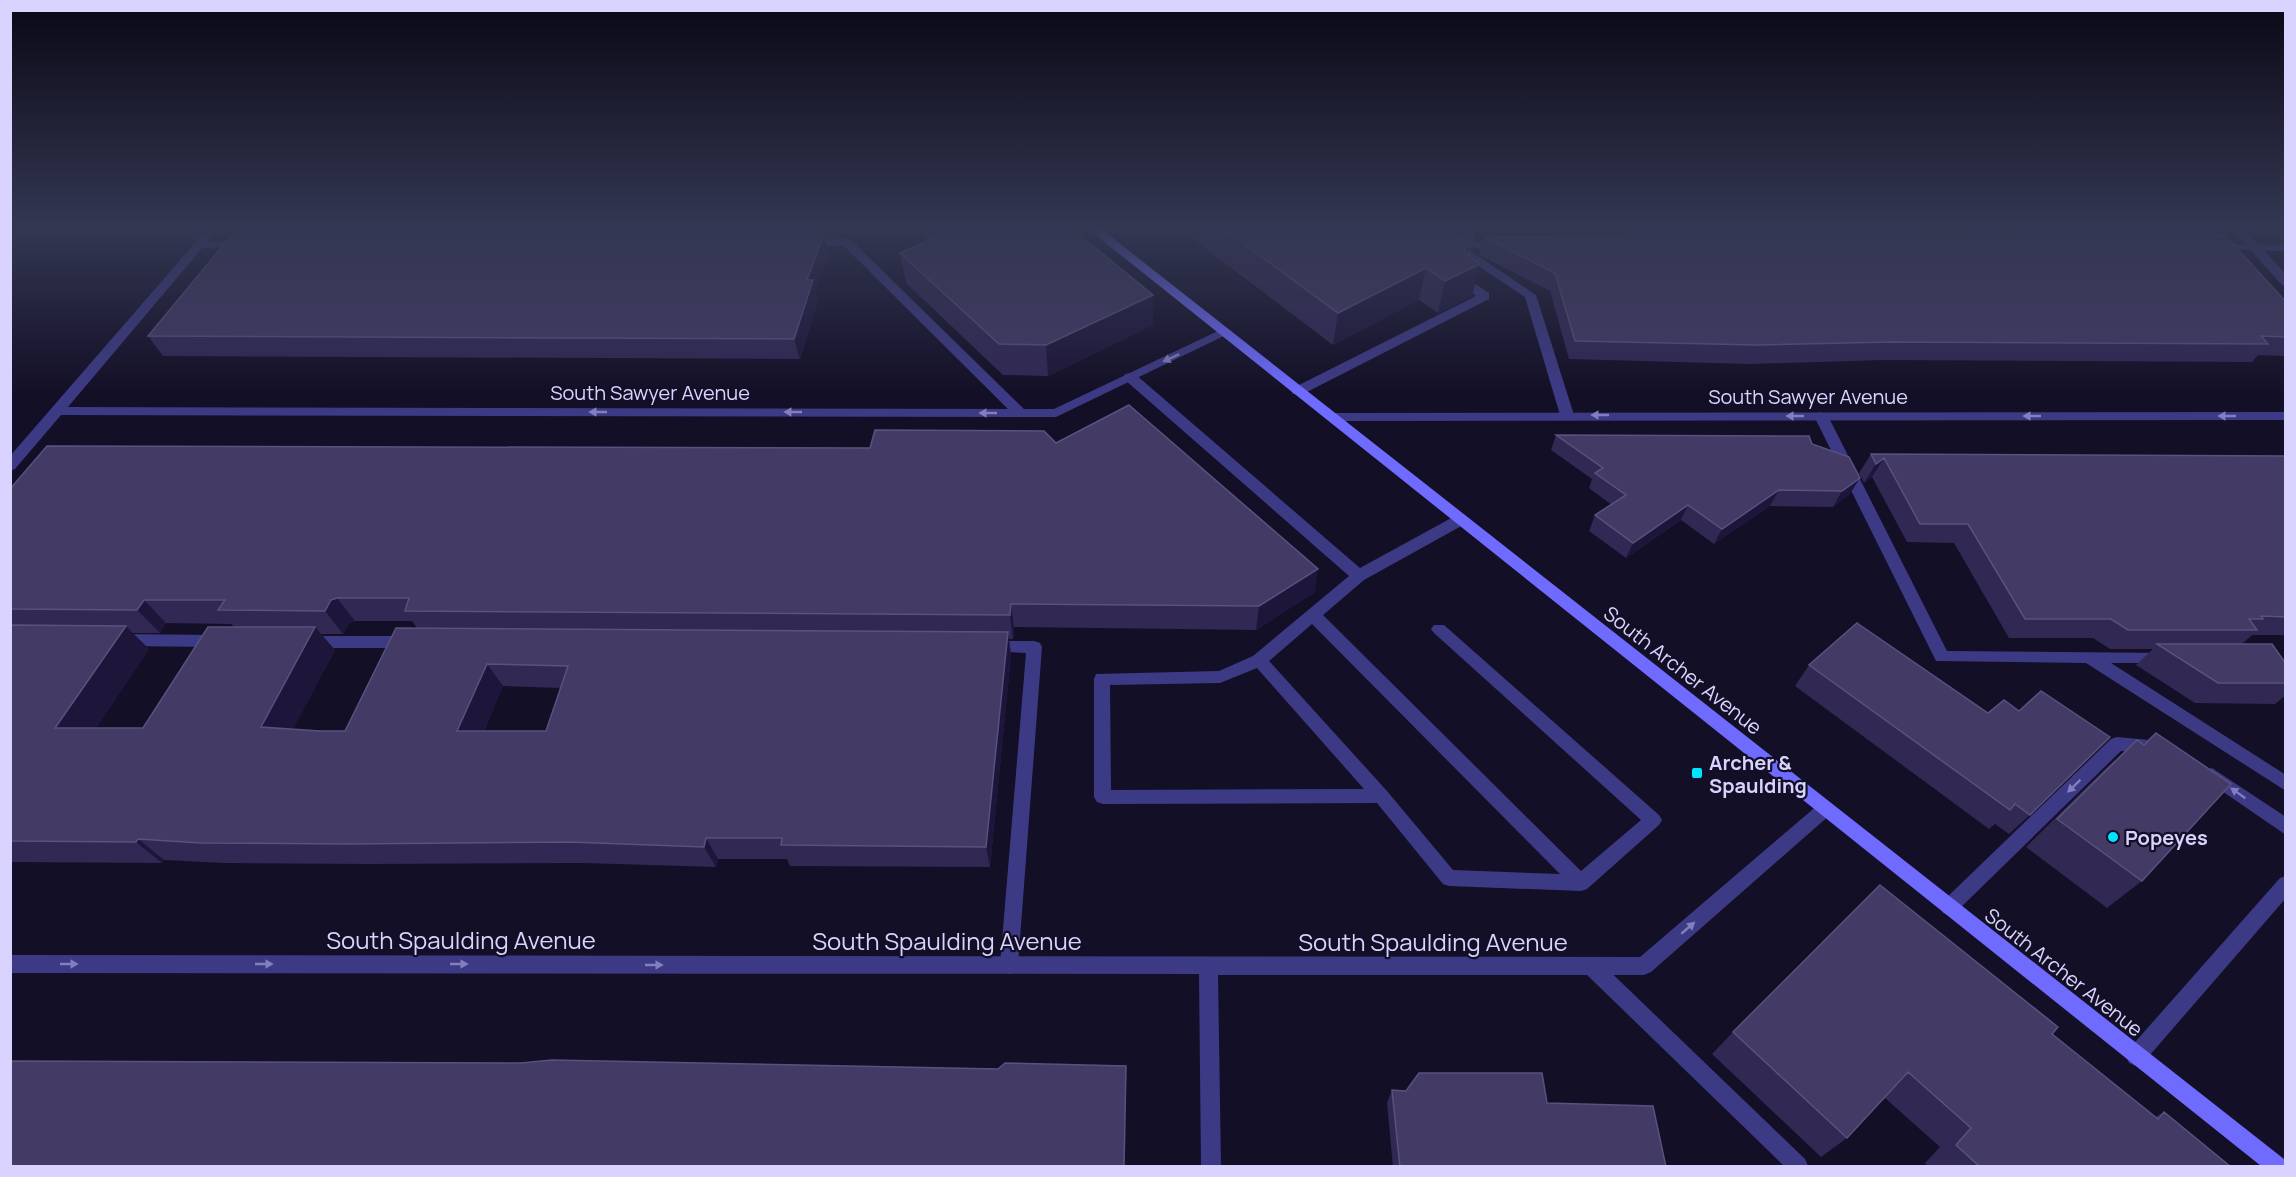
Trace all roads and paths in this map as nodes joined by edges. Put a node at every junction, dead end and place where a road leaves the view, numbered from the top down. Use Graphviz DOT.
graph roads {
  1 [pos="167,283"];
  2 [pos="888,283"];
  3 [pos="1165,283"];
  4 [pos="1467,283"];
  5 [pos="1511,283"];
  6 [pos="1224,333"];
  7 [pos="1130,377"];
  8 [pos="1298,391"];
  9 [pos="58,411"];
  10 [pos="1020,413"];
  11 [pos="1567,415"];
  12 [pos="1821,416"];
  13 [pos="2286,416"];
  14 [pos="1331,417"];
  15 [pos="10,466"];
  16 [pos="1460,520"];
  17 [pos="1359,576"];
  18 [pos="1313,615"];
  19 [pos="1439,628"];
  20 [pos="105,640"];
  21 [pos="235,641"];
  22 [pos="295,642"];
  23 [pos="425,642"];
  24 [pos="976,646"];
  25 [pos="2088,657"];
  26 [pos="2181,657"];
  27 [pos="1259,660"];
  28 [pos="2168,750"];
  29 [pos="2198,766"];
  30 [pos="2286,784"];
  31 [pos="1381,796"];
  32 [pos="1825,809"];
  33 [pos="2286,827"];
  34 [pos="1581,883"];
  35 [pos="2286,884"];
  36 [pos="1949,907"];
  37 [pos="10,964"];
  38 [pos="1009,965"];
  39 [pos="1208,966"];
  40 [pos="1591,966"];
  41 [pos="2136,1056"];
  42 [pos="1211,1167"];
  43 [pos="1798,1167"];
  44 [pos="2277,1167"];
  1 -- 9 [label="street"];
  2 -- 10 [label="street"];
  3 -- 6 [label="main road, South Archer Avenue"];
  4 -- 8 [label="street"];
  5 -- 11 [label="street"];
  6 -- 7 [label="street, South Sawyer Avenue, one-way"];
  6 -- 8 [label="main road, South Archer Avenue"];
  7 -- 10 [label="street, South Sawyer Avenue"];
  7 -- 17 [label="street"];
  8 -- 14 [label="main road, South Archer Avenue"];
  10 -- 9 [label="street, South Sawyer Avenue, one-way"];
  9 -- 15 [label="street"];
  12 -- 11 [label="street, South Sawyer Avenue, one-way"];
  11 -- 14 [label="street, South Sawyer Avenue"];
  13 -- 12 [label="street, South Sawyer Avenue, one-way"];
  12 -- 25 [label="street"];
  14 -- 16 [label="main road, South Archer Avenue"];
  16 -- 17 [label="street"];
  16 -- 32 [label="main road, South Archer Avenue"];
  17 -- 18 [label="street"];
  18 -- 27 [label="street"];
  18 -- 34 [label="street"];
  19 -- 34 [label="street"];
  20 -- 21 [label="street"];
  22 -- 23 [label="street"];
  24 -- 38 [label="street"];
  25 -- 26 [label="street"];
  25 -- 30 [label="street"];
  27 -- 31 [label="street"];
  27 -- 31 [label="street"];
  28 -- 36 [label="street, one-way"];
  33 -- 29 [label="street, one-way"];
  31 -- 34 [label="street"];
  32 -- 36 [label="main road, South Archer Avenue"];
  40 -- 32 [label="street, South Spaulding Avenue, one-way"];
  35 -- 41 [label="street"];
  36 -- 41 [label="main road, South Archer Avenue"];
  37 -- 38 [label="street, South Spaulding Avenue, one-way"];
  38 -- 39 [label="street, South Spaulding Avenue"];
  39 -- 40 [label="street, South Spaulding Avenue"];
  39 -- 42 [label="street"];
  40 -- 43 [label="street"];
  41 -- 44 [label="main road, South Archer Avenue"];
}
